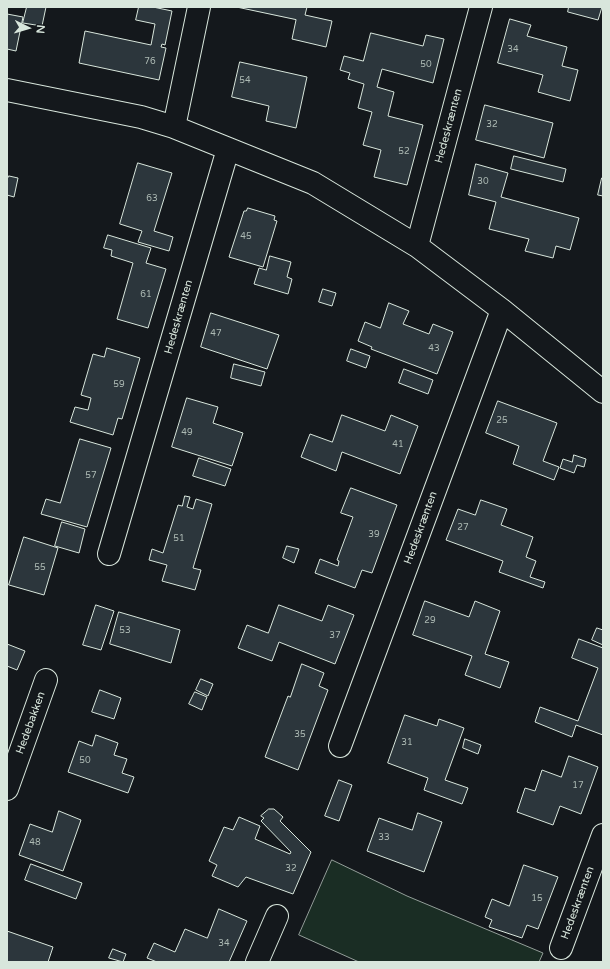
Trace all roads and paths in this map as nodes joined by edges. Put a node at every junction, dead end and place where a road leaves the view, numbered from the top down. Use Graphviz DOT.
graph roads {
  1 [pos="200,7"];
  2 [pos="481,7"];
  3 [pos="7,90"];
  4 [pos="174,127"];
  5 [pos="228,149"];
  6 [pos="417,246"];
  7 [pos="502,310"];
  8 [pos="603,392"];
  9 [pos="109,554"];
  10 [pos="46,680"];
  11 [pos="340,746"];
  12 [pos="7,788"];
  13 [pos="603,835"];
  14 [pos="276,916"];
  15 [pos="561,948"];
  16 [pos="257,962"];
  1 -- 4 [label="street"];
  2 -- 6 [label="street, Hedeskrænten"];
  3 -- 4 [label="street"];
  4 -- 5 [label="street"];
  5 -- 6 [label="street"];
  5 -- 9 [label="street, Hedeskrænten"];
  6 -- 7 [label="street"];
  7 -- 8 [label="street"];
  7 -- 11 [label="street, Hedeskrænten"];
  10 -- 12 [label="street, Hedebakken"];
  13 -- 15 [label="street, Hedeskrænten"];
  14 -- 16 [label="street"];
}
